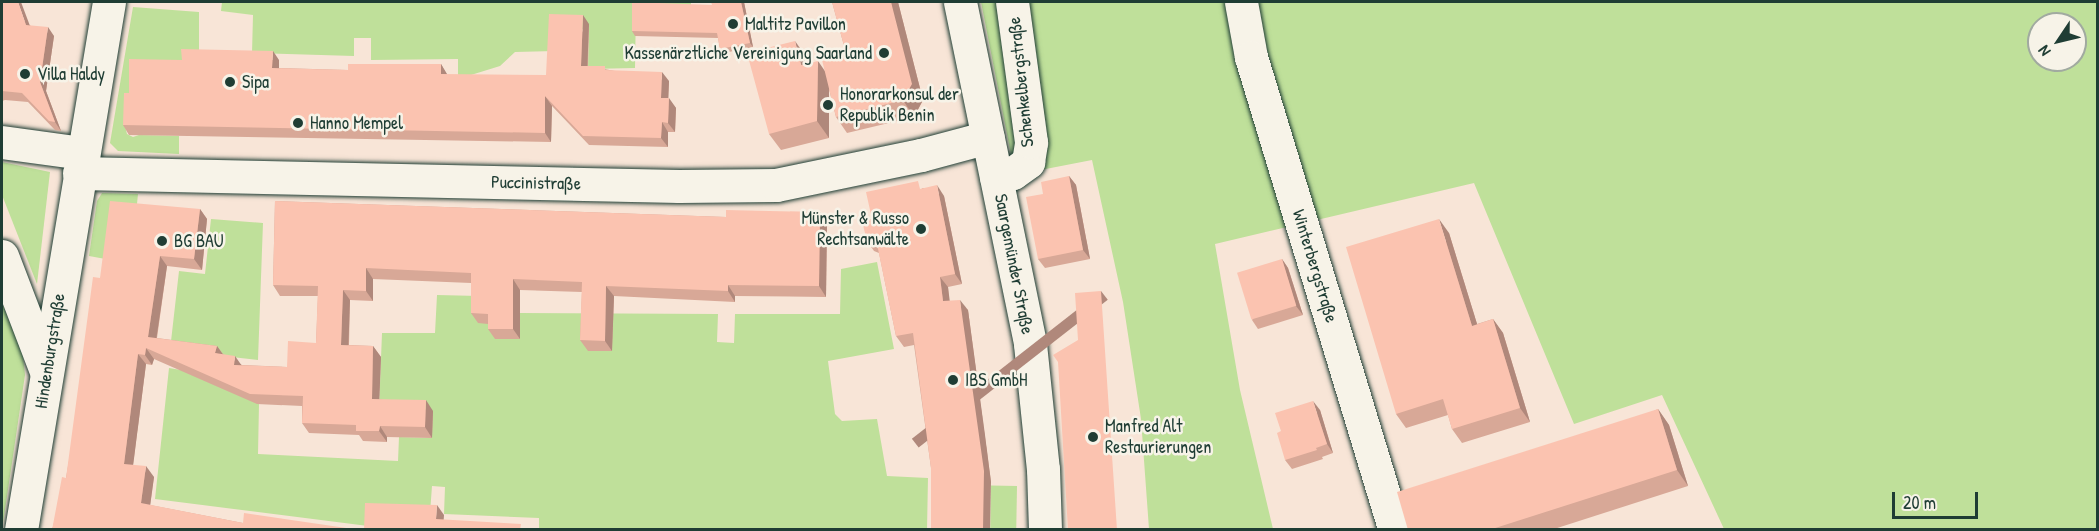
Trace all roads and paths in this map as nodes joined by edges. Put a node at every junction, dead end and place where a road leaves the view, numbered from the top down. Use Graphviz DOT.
graph roads {
  1 [pos="110,2"];
  2 [pos="960,2"];
  3 [pos="1012,2"];
  4 [pos="1241,2"];
  5 [pos="988,138"];
  6 [pos="2,142"];
  7 [pos="81,163"];
  8 [pos="996,177"];
  9 [pos="2,256"];
  10 [pos="46,373"];
  11 [pos="21,530"];
  12 [pos="1045,530"];
  13 [pos="1395,530"];
  1 -- 7 [label="street, Hindenburgstraße"];
  2 -- 5 [label="street, Saargemünder Straße"];
  3 -- 8 [label="street, Schenkelbergstraße"];
  4 -- 13 [label="street, Winterbergstraße"];
  5 -- 7 [label="street, Puccinistraße"];
  5 -- 8 [label="street, Saargemünder Straße"];
  6 -- 7 [label="street, Puccinistraße"];
  7 -- 10 [label="street, Hindenburgstraße"];
  8 -- 12 [label="street, Saargemünder Straße"];
  9 -- 10 [label="street"];
  10 -- 11 [label="street, Hindenburgstraße"];
}
